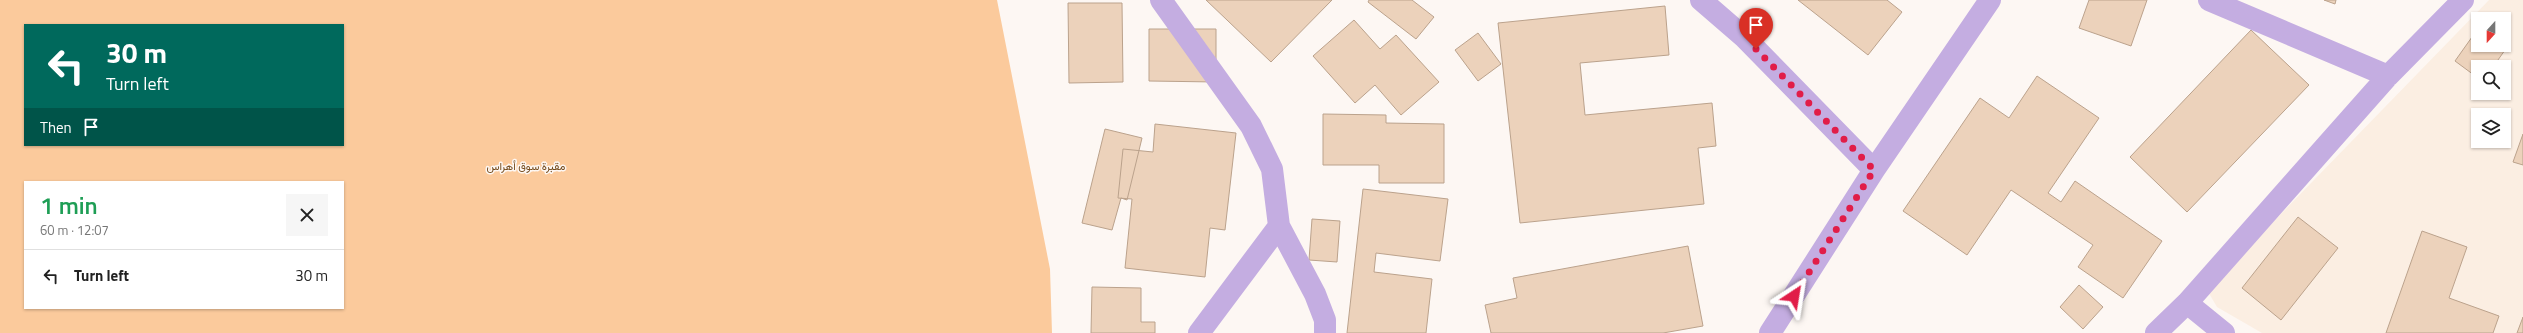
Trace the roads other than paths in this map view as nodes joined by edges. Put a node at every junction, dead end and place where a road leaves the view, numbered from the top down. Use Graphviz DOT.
graph roads {
  1 [pos="1161,0"];
  2 [pos="1701,0"];
  3 [pos="1990,0"];
  4 [pos="2208,0"];
  5 [pos="2463,0"];
  6 [pos="2388,76"];
  7 [pos="1874,170"];
  8 [pos="1279,226"];
  9 [pos="2187,303"];
  10 [pos="1199,333"];
  11 [pos="1325,333"];
  12 [pos="1770,333"];
  13 [pos="2156,333"];
  14 [pos="2224,333"];
  1 -- 8 [label="street"];
  2 -- 7 [label="street"];
  3 -- 7 [label="street"];
  4 -- 6 [label="street"];
  5 -- 6 [label="street"];
  6 -- 9 [label="street"];
  7 -- 12 [label="street"];
  8 -- 10 [label="street"];
  8 -- 11 [label="street"];
  9 -- 13 [label="street"];
  9 -- 14 [label="street"];
}
